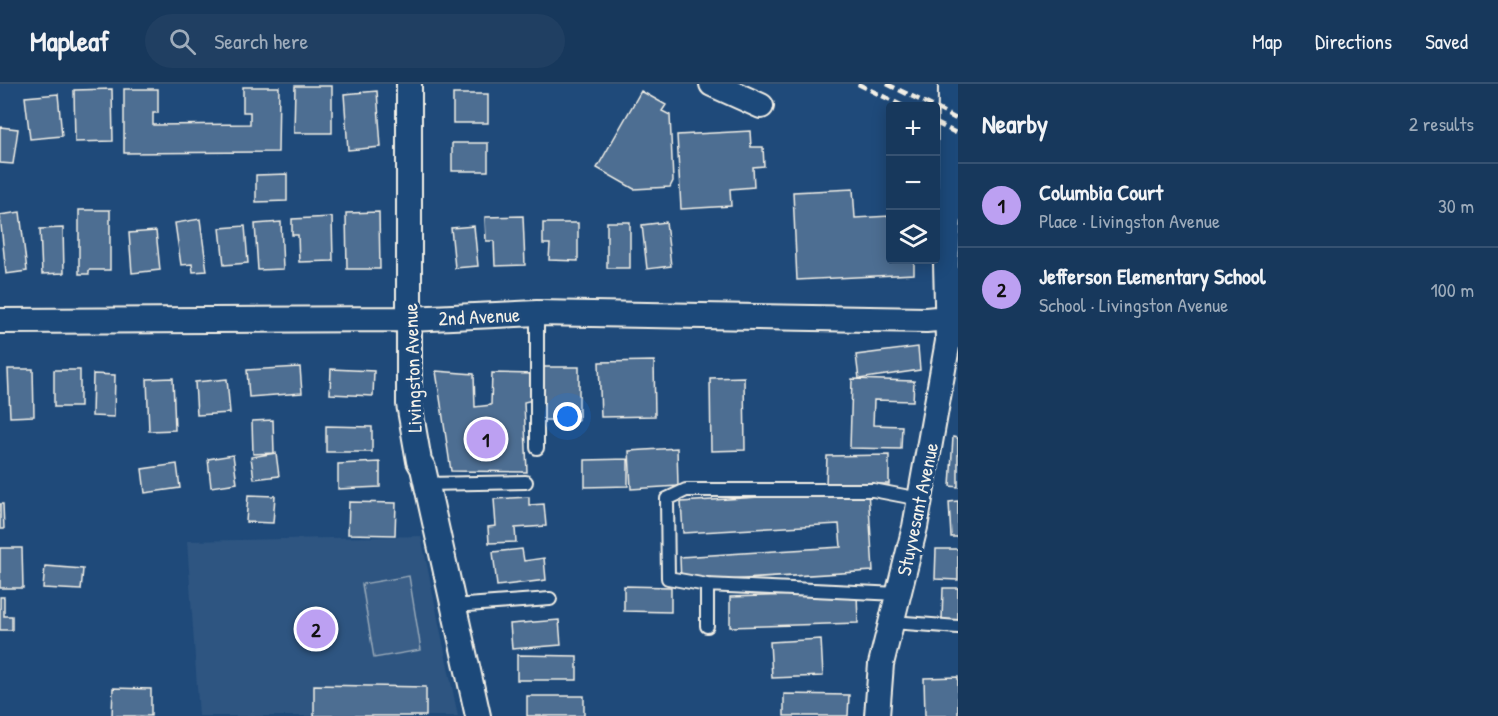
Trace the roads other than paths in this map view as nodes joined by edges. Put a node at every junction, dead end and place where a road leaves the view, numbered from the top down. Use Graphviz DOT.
graph roads {
  1 [pos="409,84"];
  2 [pos="712,84"];
  3 [pos="951,84"];
  4 [pos="761,106"];
  5 [pos="537,313"];
  6 [pos="953,317"];
  7 [pos="409,319"];
  8 [pos="0,321"];
  9 [pos="537,448"];
  10 [pos="526,482"];
  11 [pos="426,484"];
  12 [pos="920,499"];
  13 [pos="707,585"];
  14 [pos="898,594"];
  15 [pos="550,599"];
  16 [pos="453,606"];
  17 [pos="892,622"];
  18 [pos="707,626"];
  19 [pos="958,627"];
  20 [pos="478,716"];
  21 [pos="877,716"];
  1 -- 7 [label="street, Livingston Avenue"];
  2 -- 4 [label="street"];
  3 -- 6 [label="street, Stuyvesant Avenue"];
  5 -- 6 [label="street, 2nd Avenue"];
  5 -- 7 [label="street, 2nd Avenue"];
  5 -- 9 [label="lane"];
  6 -- 12 [label="street, Stuyvesant Avenue"];
  7 -- 8 [label="street, 2nd Avenue"];
  7 -- 11 [label="street, Livingston Avenue"];
  10 -- 11 [label="lane"];
  11 -- 16 [label="street, Livingston Avenue"];
  12 -- 13 [label="lane"];
  12 -- 14 [label="street, Stuyvesant Avenue"];
  13 -- 14 [label="lane"];
  13 -- 18 [label="lane"];
  14 -- 17 [label="street, Stuyvesant Avenue"];
  15 -- 16 [label="lane"];
  16 -- 20 [label="street, Livingston Avenue"];
  17 -- 19 [label="lane"];
  17 -- 21 [label="street, Stuyvesant Avenue"];
}
